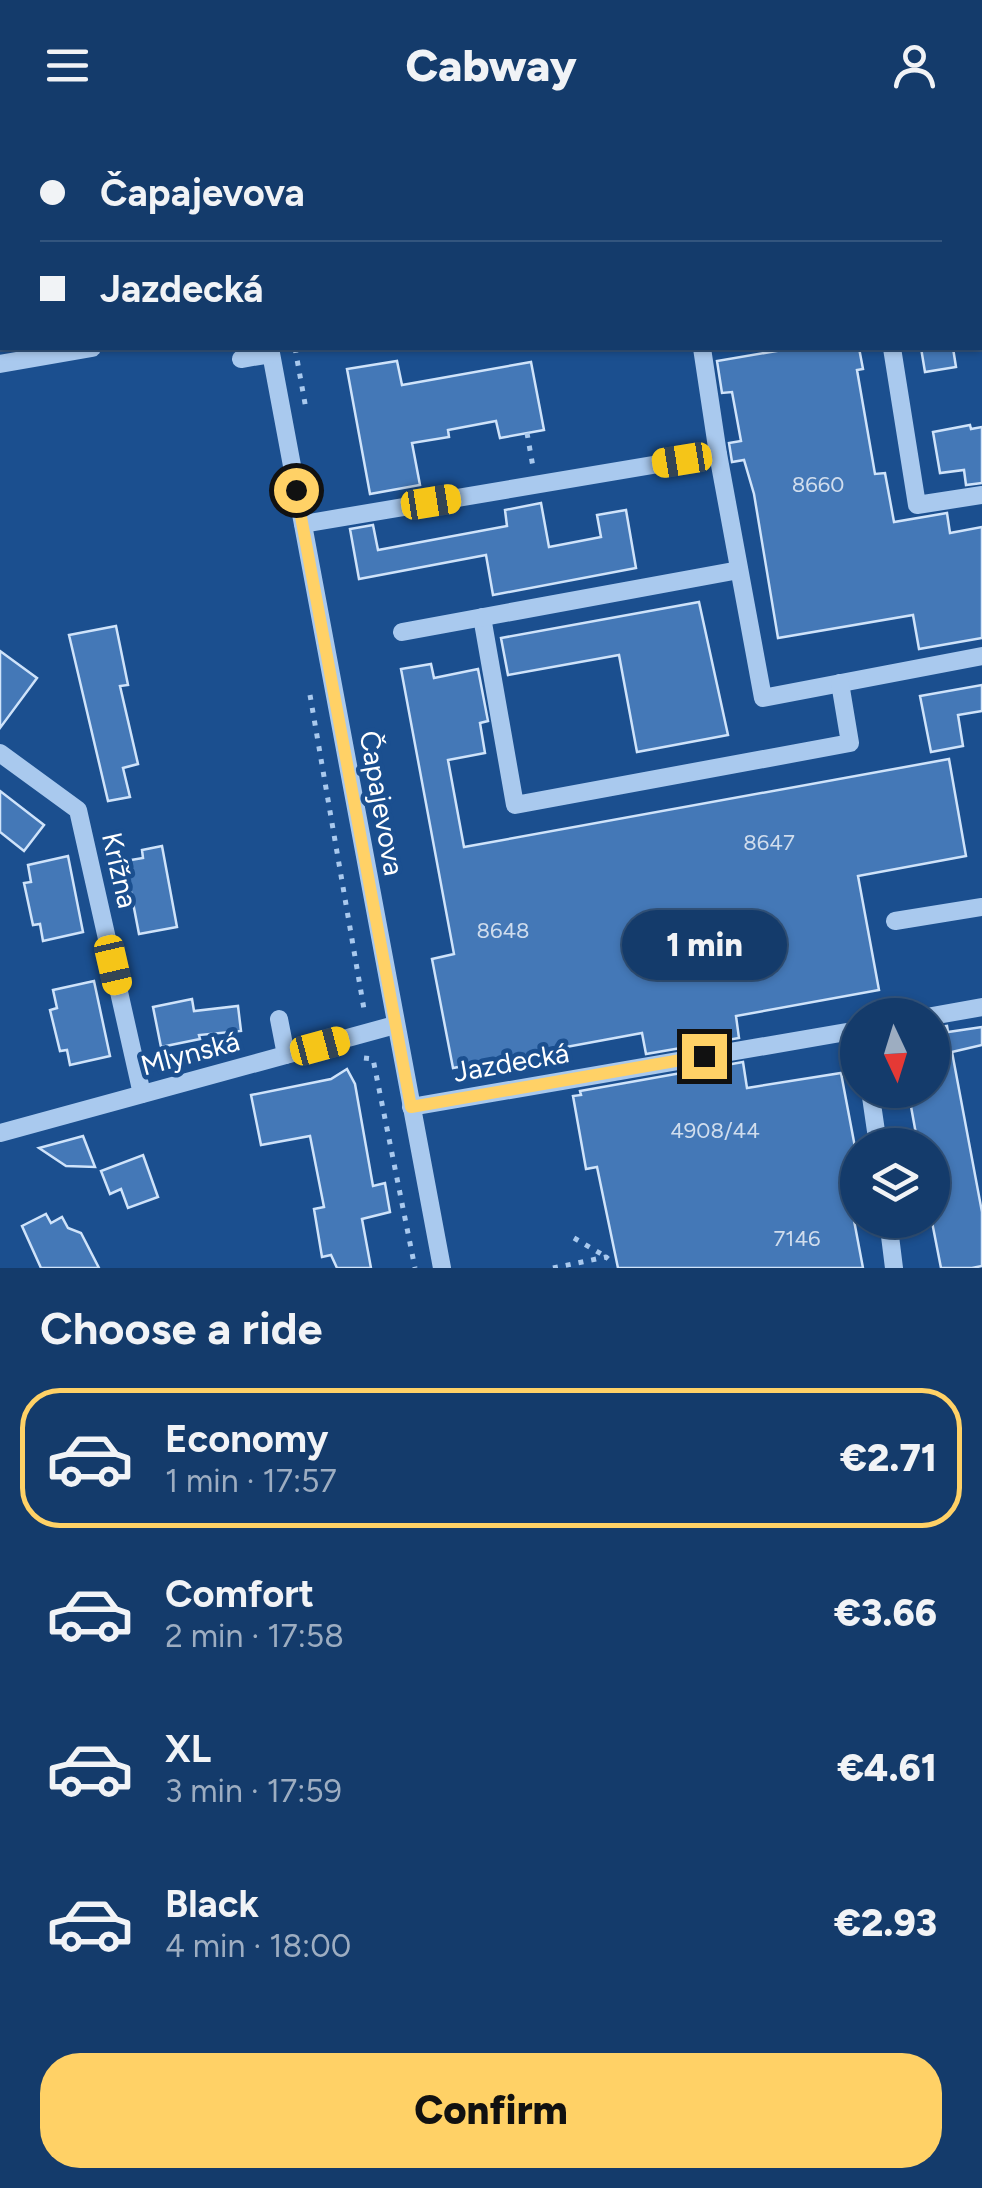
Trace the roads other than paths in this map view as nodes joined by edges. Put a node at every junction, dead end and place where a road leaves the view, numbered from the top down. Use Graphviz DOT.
graph roads {
  1 [pos="80,350"];
  2 [pos="271,350"];
  3 [pos="702,350"];
  4 [pos="892,350"];
  5 [pos="242,359"];
  6 [pos="0,364"];
  7 [pos="718,454"];
  8 [pos="982,495"];
  9 [pos="303,524"];
  10 [pos="740,570"];
  11 [pos="482,617"];
  12 [pos="402,632"];
  13 [pos="982,656"];
  14 [pos="840,683"];
  15 [pos="0,754"];
  16 [pos="982,907"];
  17 [pos="895,921"];
  18 [pos="982,1007"];
  19 [pos="950,1013"];
  20 [pos="279,1019"];
  21 [pos="395,1025"];
  22 [pos="840,1033"];
  23 [pos="286,1055"];
  24 [pos="142,1094"];
  25 [pos="411,1107"];
  26 [pos="0,1133"];
  27 [pos="890,1238"];
  28 [pos="442,1268"];
  29 [pos="894,1268"];
  1 -- 6 [label="street"];
  2 -- 5 [label="street"];
  2 -- 9 [label="street, Čapajevova"];
  3 -- 7 [label="street"];
  4 -- 8 [label="street"];
  7 -- 9 [label="street"];
  7 -- 10 [label="street"];
  9 -- 21 [label="street, Čapajevova"];
  10 -- 11 [label="street"];
  10 -- 14 [label="street"];
  11 -- 12 [label="street"];
  11 -- 14 [label="street"];
  13 -- 14 [label="street"];
  15 -- 24 [label="street, Krížna"];
  16 -- 17 [label="street"];
  18 -- 19 [label="street"];
  20 -- 23 [label="street"];
  21 -- 23 [label="street, Mlynská"];
  21 -- 25 [label="street, Čapajevova"];
  22 -- 25 [label="street, Jazdecká"];
  23 -- 24 [label="street, Mlynská"];
  24 -- 26 [label="street, Mlynská"];
  25 -- 28 [label="street, Čapajevova"];
  27 -- 29 [label="street"];
}
